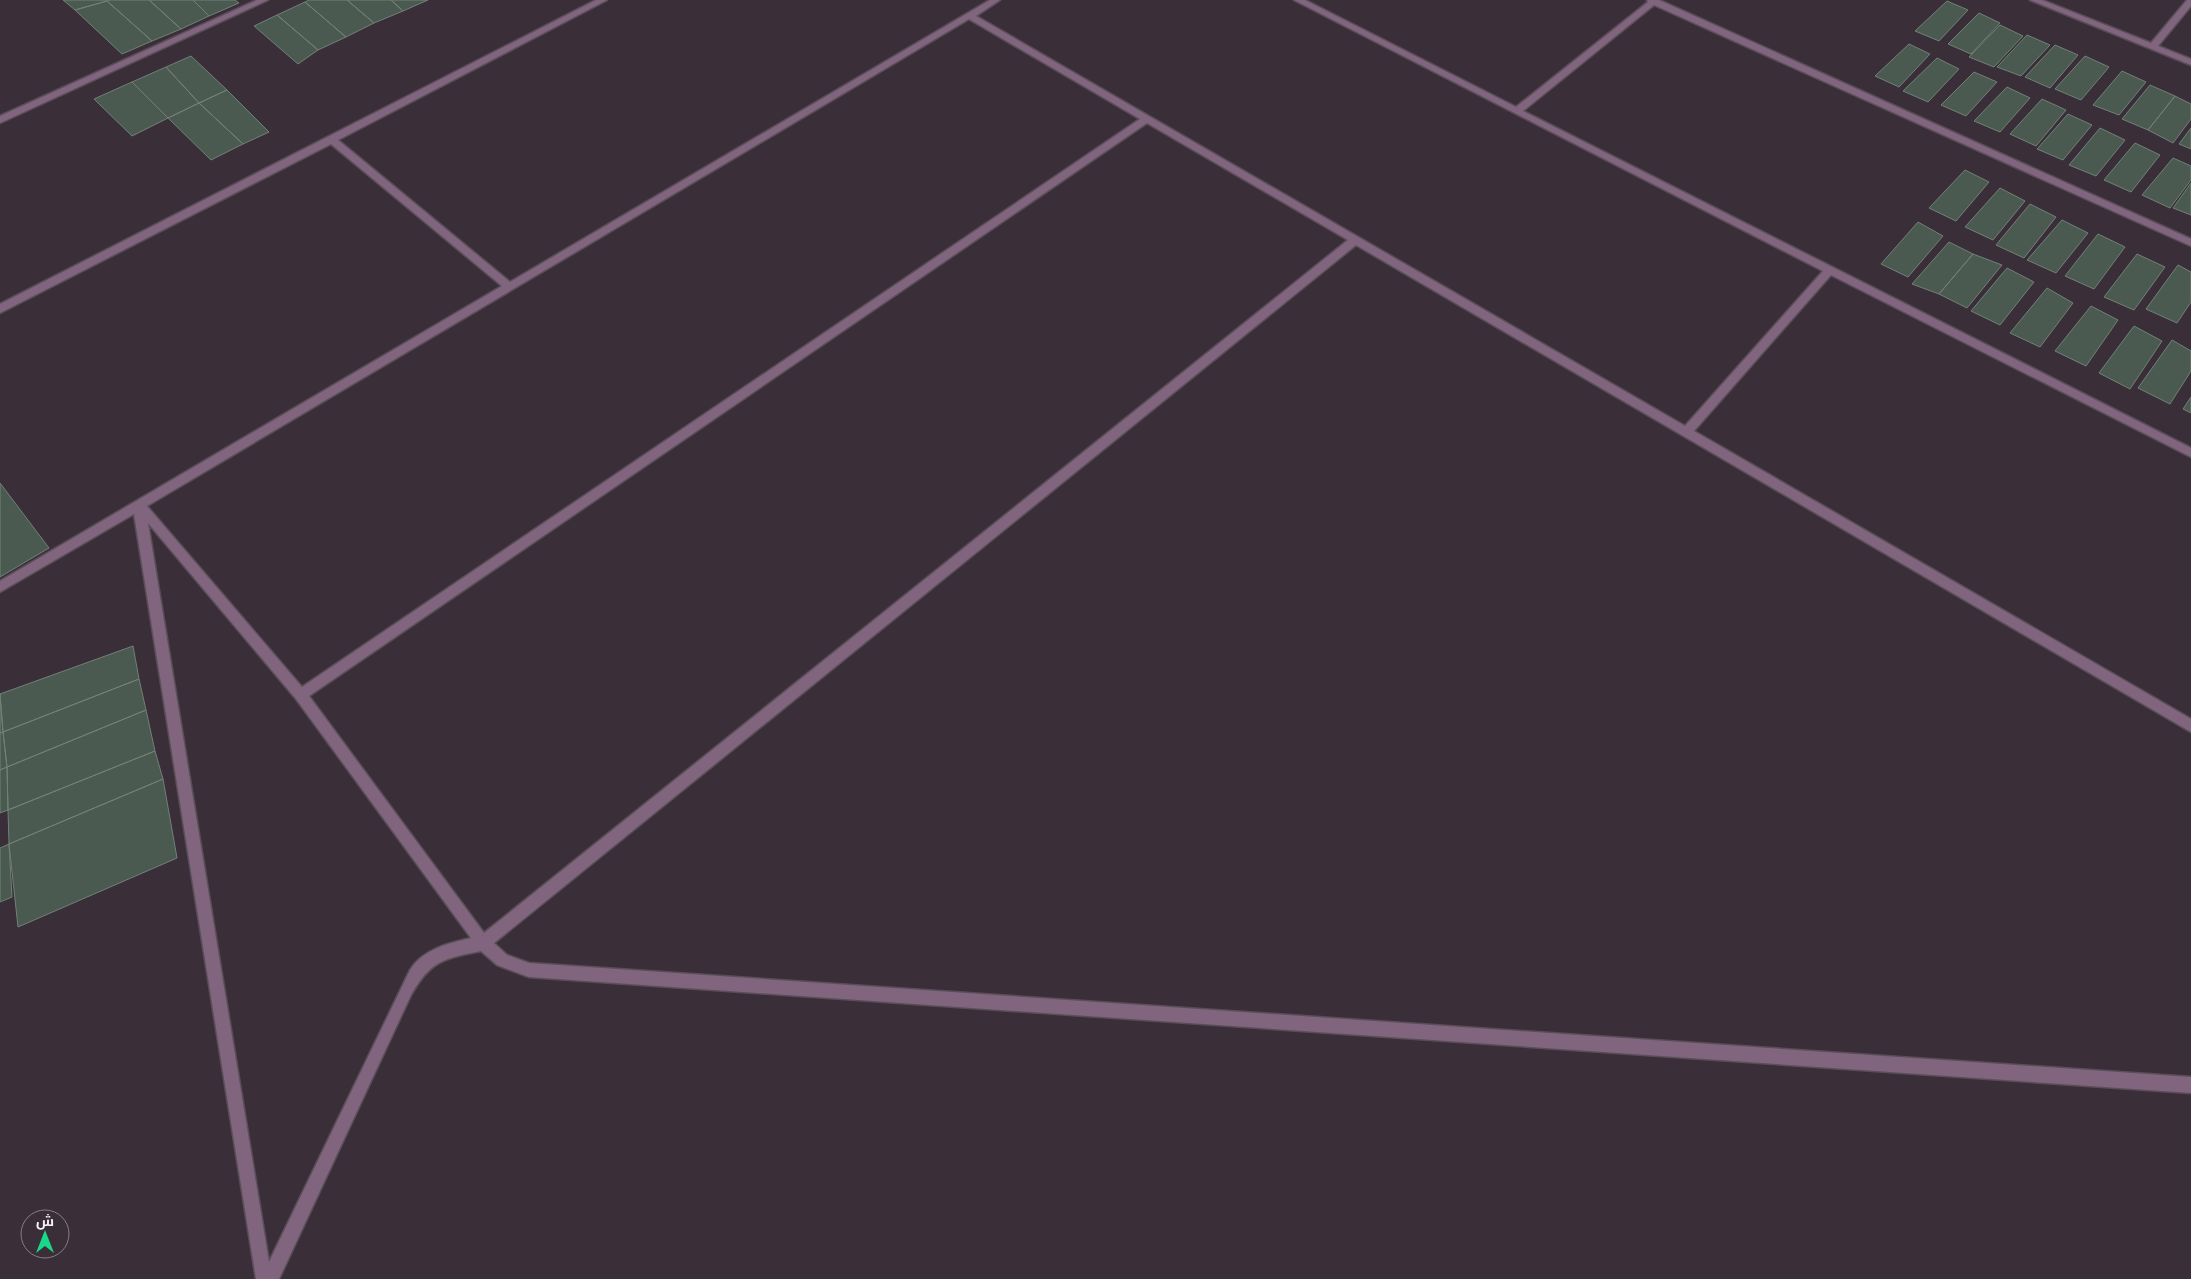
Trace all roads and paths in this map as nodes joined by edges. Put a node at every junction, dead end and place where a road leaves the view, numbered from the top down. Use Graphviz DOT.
graph roads {
  1 [pos="264,0"];
  2 [pos="603,0"];
  3 [pos="996,0"];
  4 [pos="1298,0"];
  5 [pos="1653,0"];
  6 [pos="2034,0"];
  7 [pos="2190,0"];
  8 [pos="970,16"];
  9 [pos="2153,47"];
  10 [pos="2191,62"];
  11 [pos="1517,111"];
  12 [pos="0,120"];
  13 [pos="1147,120"];
  14 [pos="330,139"];
  15 [pos="1355,240"];
  16 [pos="2191,243"];
  17 [pos="1829,270"];
  18 [pos="510,286"];
  19 [pos="0,309"];
  20 [pos="1686,433"];
  21 [pos="2191,453"];
  22 [pos="139,505"];
  23 [pos="0,587"];
  24 [pos="301,695"];
  25 [pos="2191,726"];
  26 [pos="482,944"];
  27 [pos="2191,1084"];
  28 [pos="264,1279"];
  29 [pos="270,1279"];
  1 -- 12 [label="street"];
  2 -- 14 [label="street"];
  3 -- 8 [label="street"];
  4 -- 11 [label="street"];
  5 -- 11 [label="street"];
  5 -- 16 [label="street"];
  6 -- 9 [label="street"];
  7 -- 9 [label="street"];
  8 -- 13 [label="street"];
  8 -- 18 [label="street"];
  9 -- 10 [label="street"];
  11 -- 17 [label="street"];
  13 -- 15 [label="street"];
  13 -- 24 [label="street"];
  14 -- 18 [label="street"];
  14 -- 19 [label="street"];
  15 -- 20 [label="street"];
  15 -- 26 [label="street"];
  17 -- 20 [label="street"];
  17 -- 21 [label="street"];
  18 -- 22 [label="street"];
  20 -- 25 [label="street"];
  22 -- 23 [label="street"];
  22 -- 24 [label="street"];
  22 -- 28 [label="street"];
  24 -- 26 [label="street"];
  26 -- 27 [label="street"];
  26 -- 29 [label="street"];
}
